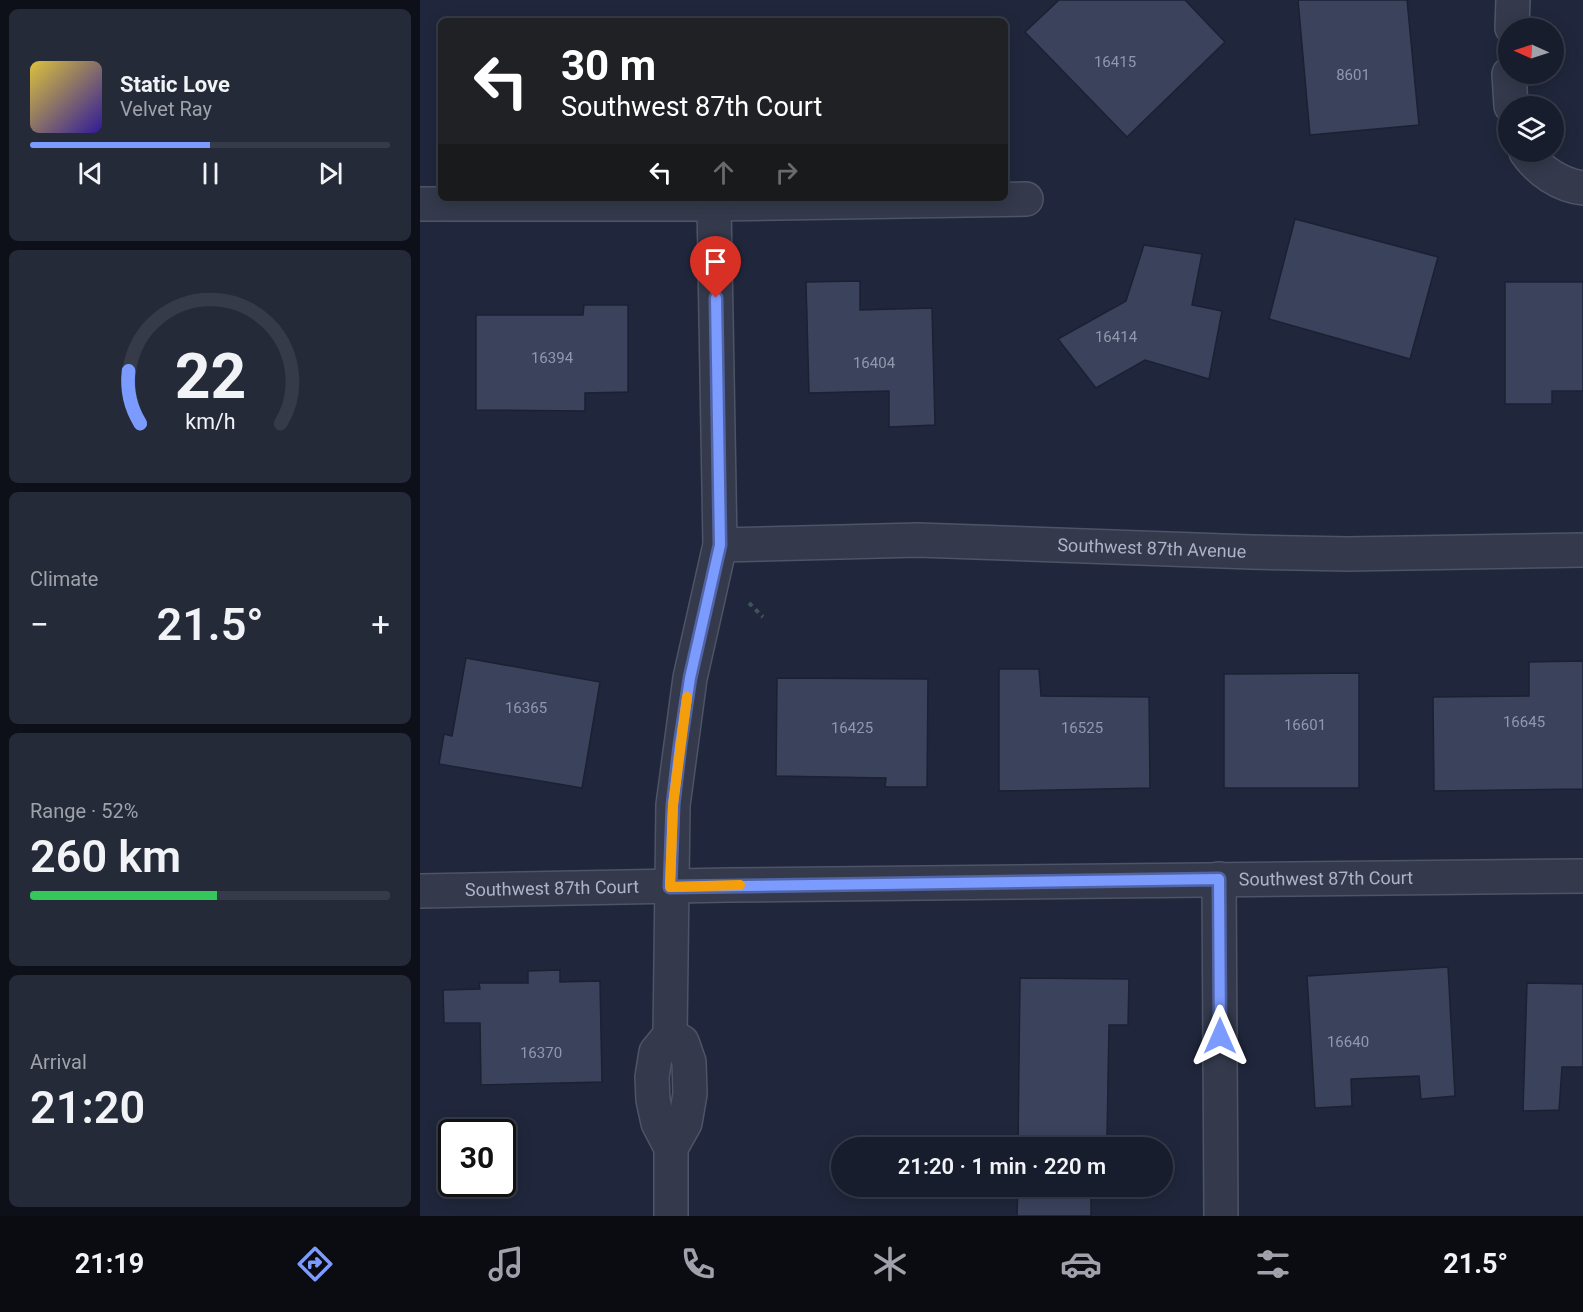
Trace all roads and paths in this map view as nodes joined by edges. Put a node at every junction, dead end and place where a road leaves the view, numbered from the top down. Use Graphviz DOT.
graph roads {
  1 [pos="1513,0"];
  2 [pos="1512,18"];
  3 [pos="1533,162"];
  4 [pos="1583,188"];
  5 [pos="1008,199"];
  6 [pos="1026,199"];
  7 [pos="901,201"];
  8 [pos="420,204"];
  9 [pos="714,204"];
  10 [pos="720,545"];
  11 [pos="1583,550"];
  12 [pos="749,603"];
  13 [pos="763,617"];
  14 [pos="1583,876"];
  15 [pos="1219,879"];
  16 [pos="670,887"];
  17 [pos="420,891"];
  18 [pos="671,1216"];
  19 [pos="1221,1216"];
  1 -- 2 [label="street"];
  3 -- 4 [label="street"];
  5 -- 6 [label="street"];
  7 -- 9 [label="street"];
  8 -- 9 [label="street"];
  9 -- 10 [label="street"];
  10 -- 11 [label="street, Southwest 87th Avenue"];
  10 -- 16 [label="street"];
  12 -- 13 [label="path"];
  14 -- 15 [label="street, Southwest 87th Court"];
  15 -- 16 [label="street, Southwest 87th Court"];
  15 -- 19 [label="street"];
  16 -- 17 [label="street, Southwest 87th Court"];
  16 -- 18 [label="street"];
}
